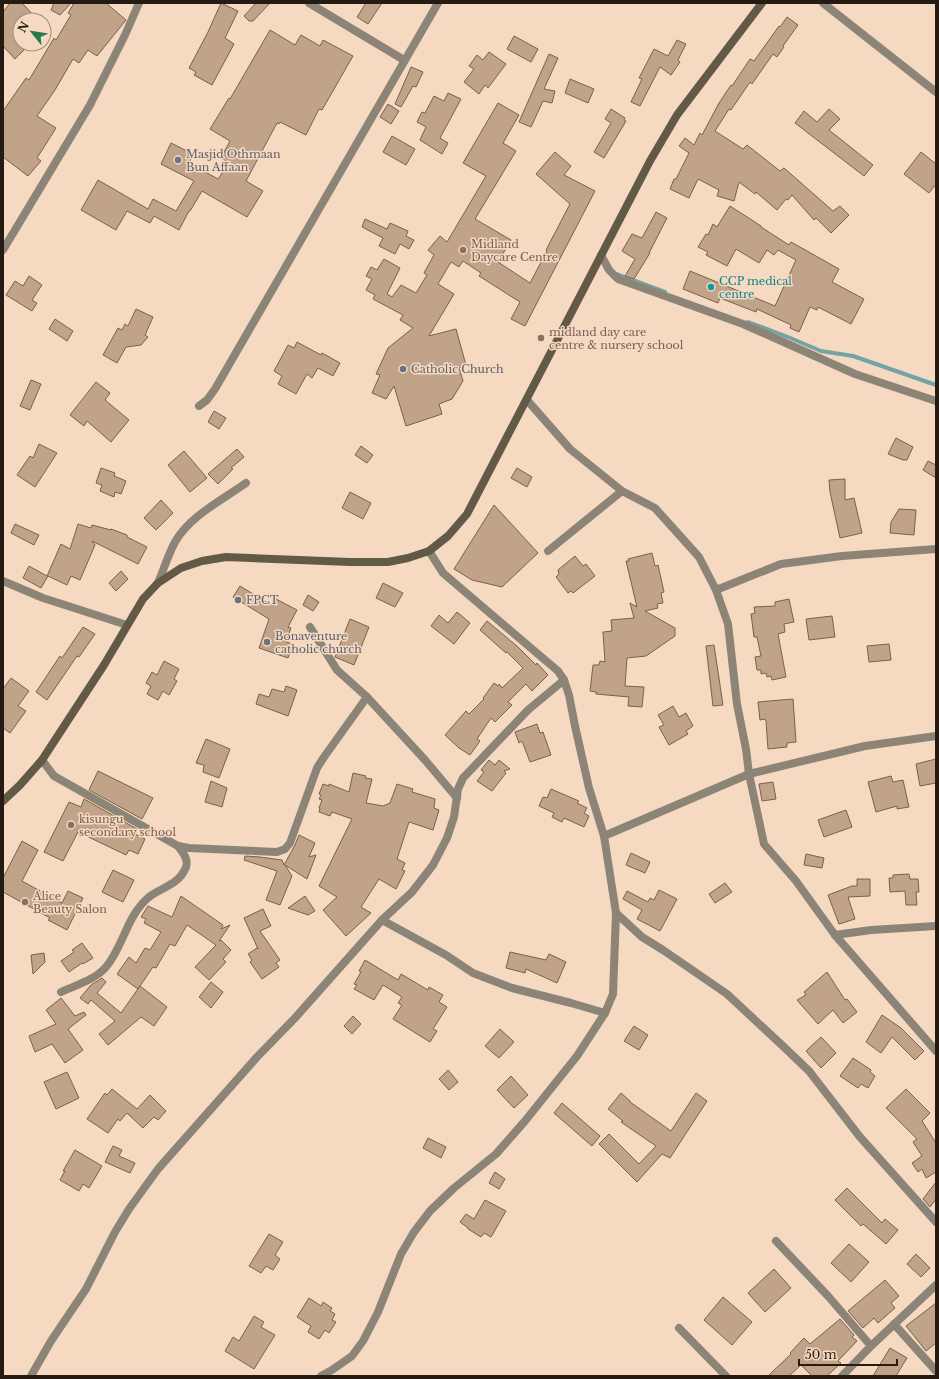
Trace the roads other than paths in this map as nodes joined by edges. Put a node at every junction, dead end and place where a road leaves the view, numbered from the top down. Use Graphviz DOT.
graph roads {
  1 [pos="139,3"];
  2 [pos="309,3"];
  3 [pos="438,3"];
  4 [pos="762,3"];
  5 [pos="823,3"];
  6 [pos="404,60"];
  7 [pos="936,92"];
  8 [pos="3,250"];
  9 [pos="601,255"];
  10 [pos="527,400"];
  11 [pos="936,401"];
  12 [pos="199,406"];
  13 [pos="246,482"];
  14 [pos="622,491"];
  15 [pos="936,549"];
  16 [pos="429,551"];
  17 [pos="548,551"];
  18 [pos="3,581"];
  19 [pos="158,583"];
  20 [pos="716,590"];
  21 [pos="127,625"];
  22 [pos="310,627"];
  23 [pos="564,680"];
  24 [pos="367,697"];
  25 [pos="936,736"];
  26 [pos="42,760"];
  27 [pos="749,774"];
  28 [pos="457,798"];
  29 [pos="3,801"];
  30 [pos="604,836"];
  31 [pos="178,846"];
  32 [pos="616,913"];
  33 [pos="382,920"];
  34 [pos="936,926"];
  35 [pos="835,935"];
  36 [pos="61,992"];
  37 [pos="605,1013"];
  38 [pos="936,1051"];
  39 [pos="936,1222"];
  40 [pos="776,1241"];
  41 [pos="936,1285"];
  42 [pos="894,1324"];
  43 [pos="680,1328"];
  44 [pos="871,1346"];
  45 [pos="936,1371"];
  46 [pos="848,1374"];
  47 [pos="31,1376"];
  48 [pos="321,1376"];
  49 [pos="726,1376"];
  1 -- 8 [label="street"];
  2 -- 6 [label="street"];
  3 -- 6 [label="street"];
  4 -- 9 [label="street"];
  5 -- 7 [label="street"];
  6 -- 12 [label="street"];
  9 -- 10 [label="street"];
  9 -- 11 [label="street"];
  10 -- 14 [label="street"];
  10 -- 16 [label="street"];
  13 -- 19 [label="street"];
  14 -- 17 [label="street"];
  14 -- 20 [label="street"];
  15 -- 20 [label="street"];
  16 -- 19 [label="street"];
  16 -- 23 [label="street"];
  18 -- 21 [label="street"];
  19 -- 21 [label="street"];
  20 -- 27 [label="street"];
  21 -- 26 [label="street"];
  22 -- 24 [label="street"];
  23 -- 28 [label="street"];
  23 -- 30 [label="street"];
  24 -- 28 [label="street"];
  24 -- 31 [label="street"];
  25 -- 27 [label="street"];
  26 -- 29 [label="street"];
  26 -- 31 [label="street"];
  27 -- 30 [label="street"];
  27 -- 35 [label="street"];
  28 -- 33 [label="street"];
  30 -- 32 [label="street"];
  31 -- 36 [label="street"];
  32 -- 37 [label="street"];
  32 -- 39 [label="street"];
  33 -- 37 [label="street"];
  33 -- 47 [label="street"];
  34 -- 35 [label="street"];
  35 -- 38 [label="street"];
  37 -- 48 [label="street"];
  40 -- 44 [label="street"];
  41 -- 42 [label="street"];
  42 -- 44 [label="street"];
  42 -- 45 [label="street"];
  43 -- 49 [label="street"];
  44 -- 46 [label="street"];
}
